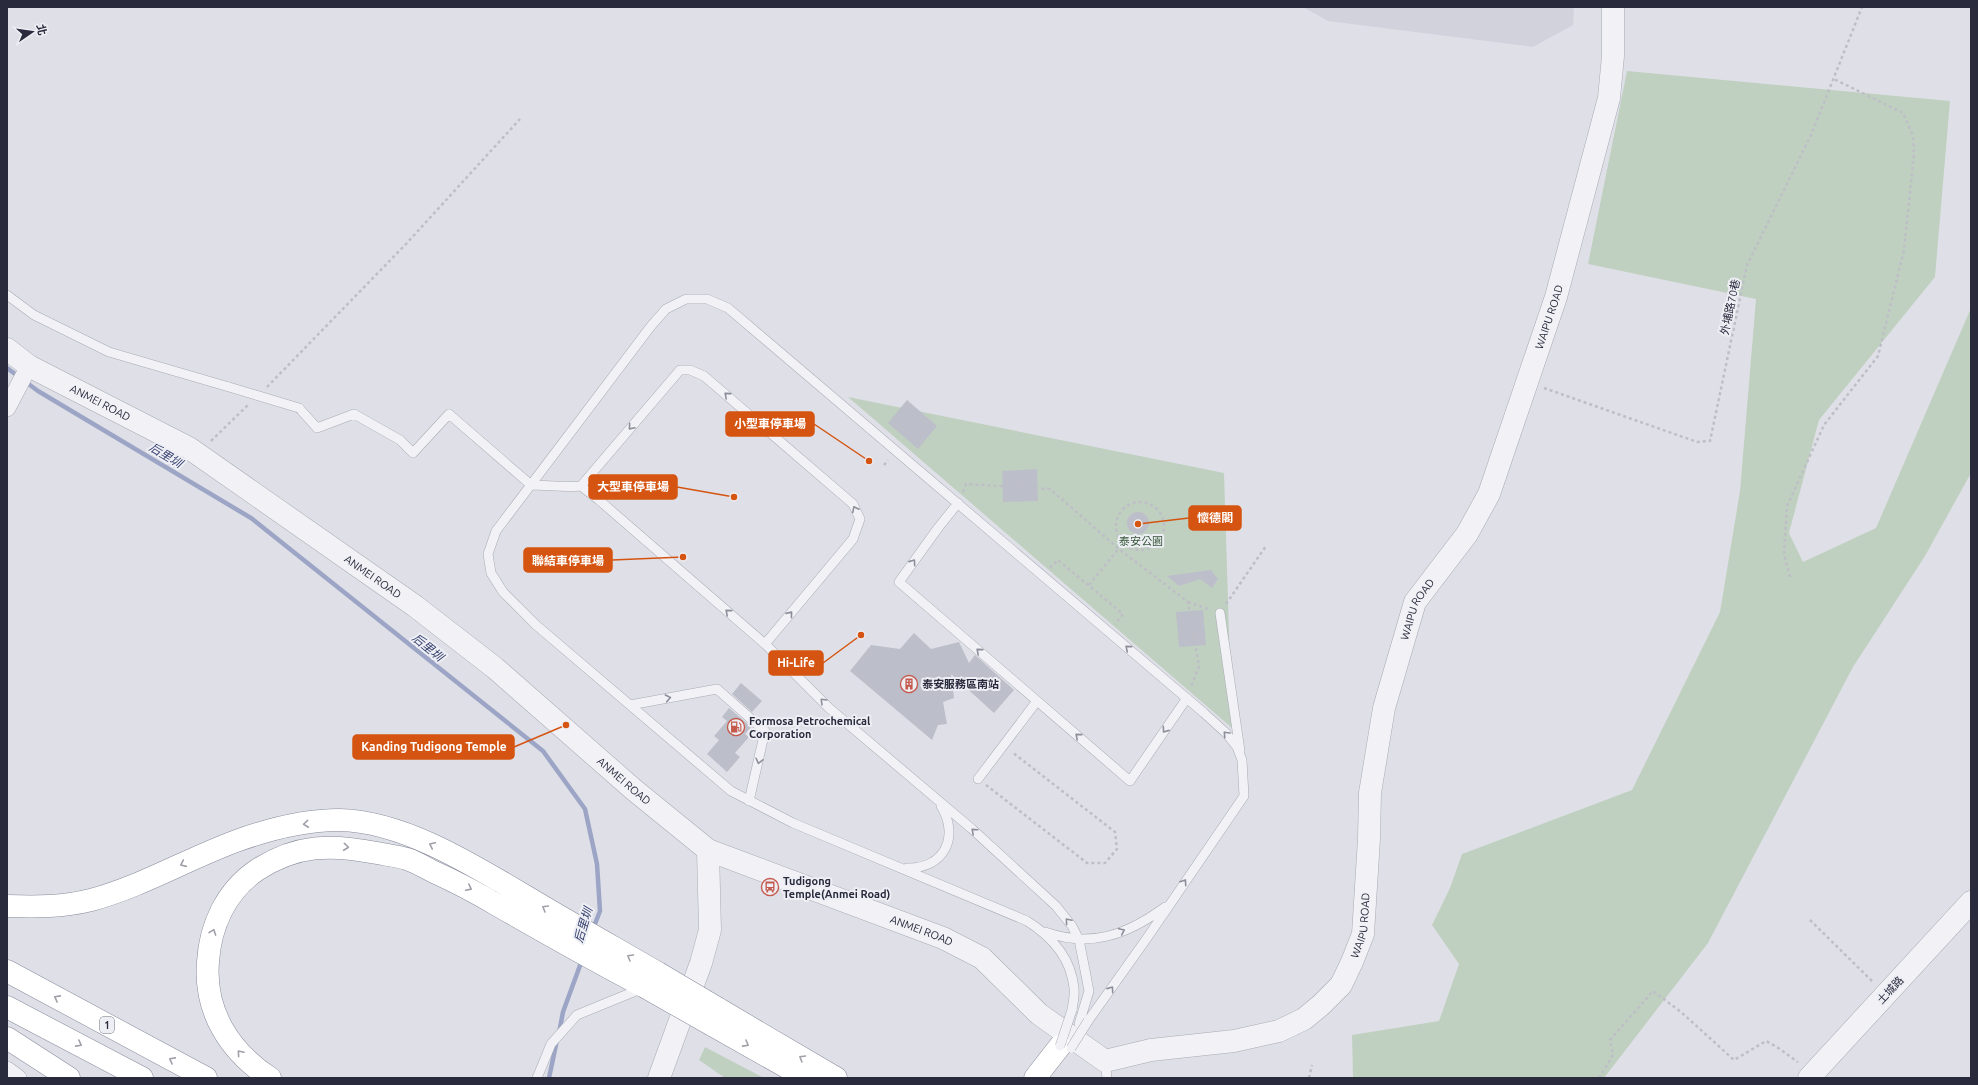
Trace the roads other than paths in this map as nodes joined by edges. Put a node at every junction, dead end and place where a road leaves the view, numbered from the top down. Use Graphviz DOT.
graph roads {
  1 [pos="1613,7"];
  2 [pos="7,295"];
  3 [pos="7,349"];
  4 [pos="29,366"];
  5 [pos="7,408"];
  6 [pos="531,485"];
  7 [pos="581,486"];
  8 [pos="958,504"];
  9 [pos="1220,613"];
  10 [pos="765,644"];
  11 [pos="1187,698"];
  12 [pos="1037,701"];
  13 [pos="630,705"];
  14 [pos="1242,760"];
  15 [pos="978,779"];
  16 [pos="749,801"];
  17 [pos="938,801"];
  18 [pos="708,850"];
  19 [pos="902,868"];
  20 [pos="1170,902"];
  21 [pos="1971,902"];
  22 [pos="7,906"];
  23 [pos="1043,932"];
  24 [pos="575,937"];
  25 [pos="1079,940"];
  26 [pos="7,971"];
  27 [pos="652,980"];
  28 [pos="7,1006"];
  29 [pos="715,1016"];
  30 [pos="7,1038"];
  31 [pos="1066,1047"];
  32 [pos="1106,1069"];
  33 [pos="7,1070"];
  34 [pos="1811,1076"];
  35 [pos="18,1078"];
  36 [pos="69,1078"];
  37 [pos="142,1078"];
  38 [pos="206,1078"];
  39 [pos="270,1078"];
  40 [pos="537,1078"];
  41 [pos="659,1078"];
  42 [pos="806,1078"];
  43 [pos="836,1078"];
  44 [pos="1035,1078"];
  45 [pos="1048,1078"];
  1 -- 32 [label="street, WAIPU ROAD"];
  2 -- 6 [label="lane, bridge"];
  3 -- 4 [label="street, ANMEI ROAD"];
  4 -- 5 [label="street"];
  4 -- 18 [label="street, ANMEI ROAD"];
  6 -- 7 [label="lane"];
  6 -- 8 [label="lane"];
  6 -- 13 [label="lane"];
  10 -- 7 [label="lane, one-way"];
  10 -- 7 [label="lane, one-way"];
  11 -- 8 [label="lane, one-way"];
  12 -- 8 [label="lane, one-way"];
  9 -- 14 [label="lane"];
  17 -- 10 [label="lane, one-way"];
  11 -- 12 [label="lane, one-way"];
  14 -- 11 [label="lane, one-way"];
  12 -- 15 [label="lane"];
  13 -- 16 [label="lane"];
  13 -- 16 [label="lane, one-way"];
  20 -- 14 [label="lane, one-way"];
  16 -- 19 [label="lane"];
  17 -- 19 [label="lane"];
  25 -- 17 [label="lane, one-way"];
  18 -- 32 [label="street, ANMEI ROAD"];
  18 -- 41 [label="street"];
  19 -- 23 [label="lane"];
  25 -- 20 [label="lane, one-way"];
  31 -- 20 [label="lane, one-way, bridge"];
  21 -- 34 [label="street, 土城路"];
  24 -- 22 [label="highway, one-way"];
  23 -- 25 [label="lane"];
  23 -- 31 [label="lane, bridge"];
  27 -- 24 [label="highway, one-way"];
  24 -- 27 [label="highway"];
  39 -- 24 [label="highway, one-way"];
  25 -- 31 [label="lane, bridge"];
  38 -- 26 [label="highway, 1, one-way"];
  27 -- 29 [label="highway, bridge"];
  27 -- 40 [label="lane"];
  28 -- 37 [label="highway, one-way"];
  29 -- 42 [label="highway, one-way"];
  43 -- 29 [label="highway, one-way"];
  30 -- 36 [label="highway"];
  31 -- 44 [label="highway"];
  31 -- 45 [label="highway"];
  33 -- 35 [label="street"];
}
